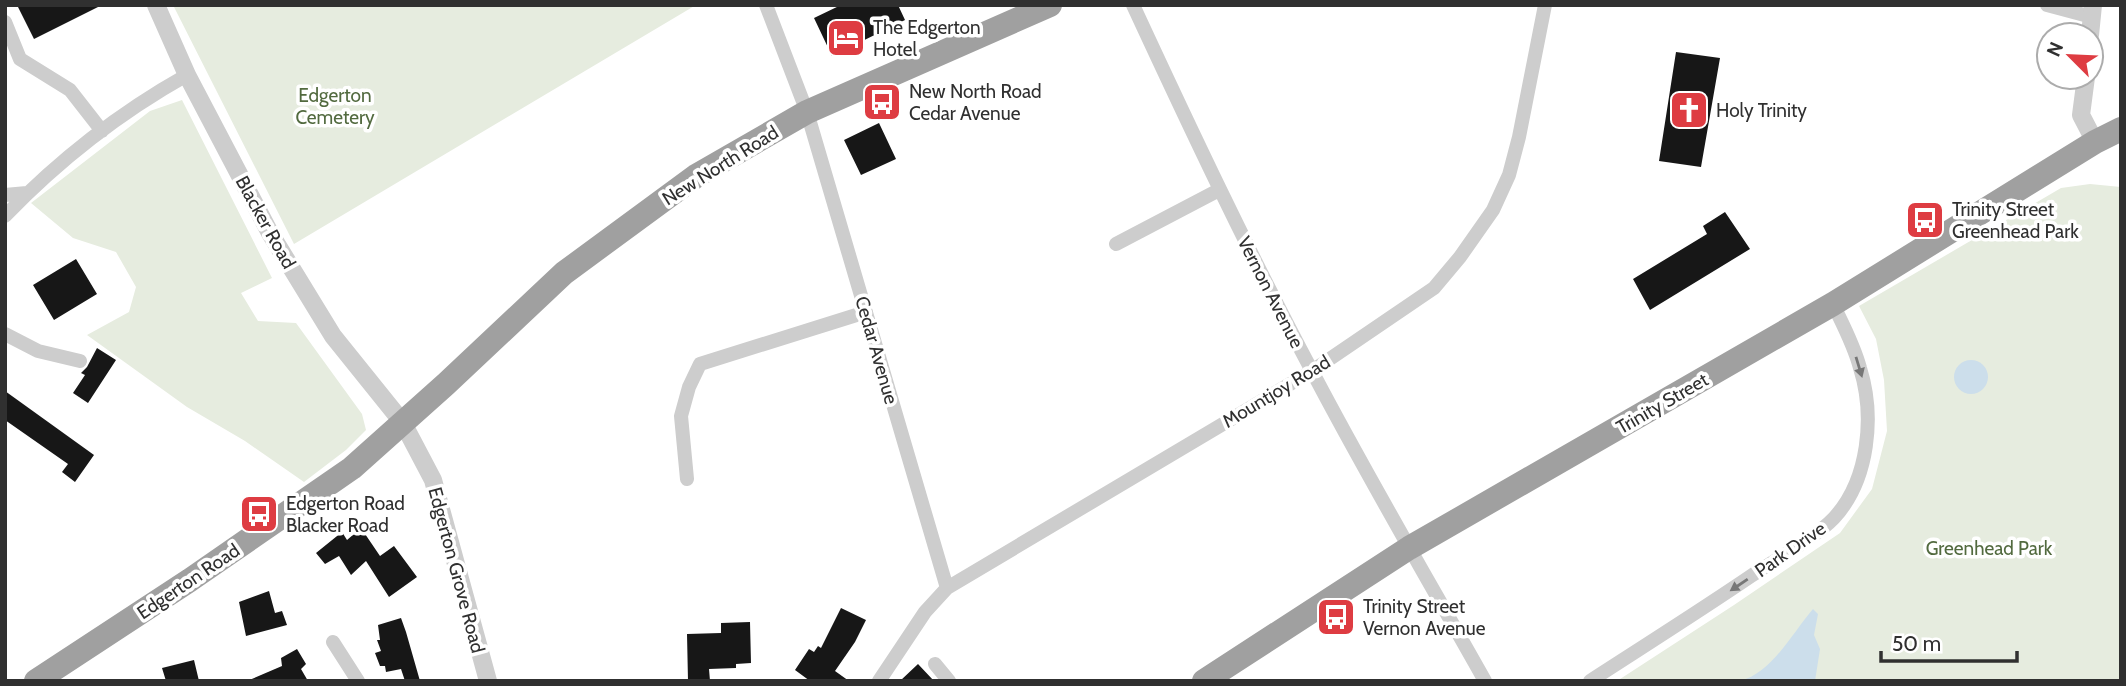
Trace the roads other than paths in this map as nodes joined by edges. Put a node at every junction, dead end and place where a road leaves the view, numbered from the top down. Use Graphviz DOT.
graph roads {
  1 [pos="156,5"];
  2 [pos="766,5"];
  3 [pos="1050,5"];
  4 [pos="1133,5"];
  5 [pos="1545,5"];
  6 [pos="2047,5"];
  7 [pos="2093,11"];
  8 [pos="5,22"];
  9 [pos="187,75"];
  10 [pos="2084,91"];
  11 [pos="807,112"];
  12 [pos="2121,129"];
  13 [pos="102,131"];
  14 [pos="2095,142"];
  15 [pos="1219,190"];
  16 [pos="27,193"];
  17 [pos="5,195"];
  18 [pos="5,216"];
  19 [pos="1116,244"];
  20 [pos="1833,304"];
  21 [pos="866,312"];
  22 [pos="5,334"];
  23 [pos="80,362"];
  24 [pos="1312,371"];
  25 [pos="402,423"];
  26 [pos="687,479"];
  27 [pos="1409,548"];
  28 [pos="947,588"];
  29 [pos="333,642"];
  30 [pos="935,664"];
  31 [pos="36,681"];
  32 [pos="358,681"];
  33 [pos="488,681"];
  34 [pos="879,681"];
  35 [pos="949,681"];
  36 [pos="1204,681"];
  37 [pos="1485,681"];
  38 [pos="1590,681"];
  1 -- 9 [label="street, Blacker Road"];
  2 -- 11 [label="street, Cedar Avenue"];
  3 -- 11 [label="highway, New North Road"];
  4 -- 15 [label="street, Vernon Avenue"];
  5 -- 24 [label="street, Mountjoy Road"];
  6 -- 7 [label="street"];
  8 -- 13 [label="street"];
  9 -- 13 [label="street"];
  9 -- 25 [label="street, Blacker Road"];
  10 -- 14 [label="street"];
  11 -- 21 [label="street, Cedar Avenue"];
  11 -- 25 [label="highway, New North Road"];
  12 -- 14 [label="highway, Trinity Street"];
  13 -- 16 [label="street"];
  14 -- 20 [label="highway, Trinity Street"];
  15 -- 19 [label="street"];
  15 -- 24 [label="street, Vernon Avenue"];
  16 -- 17 [label="street"];
  16 -- 18 [label="street"];
  20 -- 27 [label="highway, Trinity Street"];
  20 -- 38 [label="street, Park Drive, one-way"];
  21 -- 26 [label="street"];
  21 -- 28 [label="street, Cedar Avenue"];
  22 -- 23 [label="street"];
  24 -- 27 [label="street, Vernon Avenue"];
  24 -- 28 [label="street, Mountjoy Road"];
  25 -- 31 [label="highway, Edgerton Road"];
  25 -- 33 [label="street, Edgerton Grove Road"];
  27 -- 36 [label="highway, Trinity Street"];
  27 -- 37 [label="street, Vernon Avenue"];
  28 -- 34 [label="street, Mountjoy Road"];
  29 -- 32 [label="street"];
  30 -- 35 [label="street"];
}
